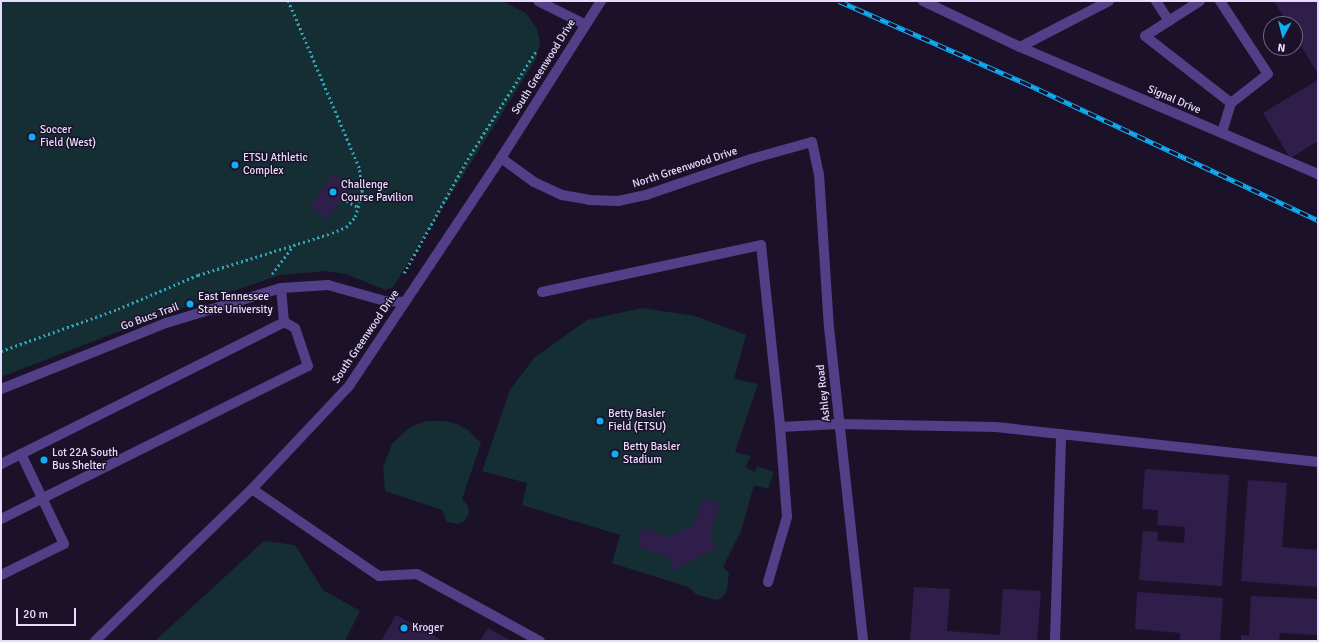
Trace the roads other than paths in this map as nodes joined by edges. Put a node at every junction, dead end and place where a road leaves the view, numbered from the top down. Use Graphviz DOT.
graph roads {
  1 [pos="538,1"];
  2 [pos="601,1"];
  3 [pos="923,1"];
  4 [pos="1109,1"];
  5 [pos="1156,1"];
  6 [pos="1200,1"];
  7 [pos="1220,1"];
  8 [pos="1169,21"];
  9 [pos="584,24"];
  10 [pos="1020,47"];
  11 [pos="1231,103"];
  12 [pos="1222,133"];
  13 [pos="812,142"];
  14 [pos="502,158"];
  15 [pos="1318,174"];
  16 [pos="281,288"];
  17 [pos="542,292"];
  18 [pos="405,302"];
  19 [pos="284,322"];
  20 [pos="1,389"];
  21 [pos="839,424"];
  22 [pos="780,427"];
  23 [pos="1061,434"];
  24 [pos="21,454"];
  25 [pos="1318,462"];
  26 [pos="1,464"];
  27 [pos="252,489"];
  28 [pos="44,498"];
  29 [pos="1,519"];
  30 [pos="1,575"];
  31 [pos="768,582"];
  32 [pos="95,641"];
  33 [pos="540,641"];
  34 [pos="864,641"];
  35 [pos="1054,641"];
  1 -- 9 [label="street"];
  2 -- 9 [label="street, South Greenwood Drive"];
  3 -- 10 [label="street"];
  4 -- 10 [label="street"];
  5 -- 8 [label="street"];
  6 -- 8 [label="street"];
  7 -- 11 [label="street"];
  8 -- 11 [label="street"];
  9 -- 14 [label="street, South Greenwood Drive"];
  10 -- 12 [label="street, Signal Drive"];
  11 -- 12 [label="street"];
  12 -- 15 [label="street, Signal Drive"];
  13 -- 14 [label="street, North Greenwood Drive"];
  13 -- 21 [label="street, Ashley Road"];
  14 -- 18 [label="street, South Greenwood Drive"];
  16 -- 18 [label="street, Go Bucs Trail"];
  16 -- 19 [label="street"];
  16 -- 20 [label="street, Go Bucs Trail"];
  17 -- 22 [label="street"];
  18 -- 27 [label="street, South Greenwood Drive"];
  19 -- 24 [label="street"];
  19 -- 28 [label="street"];
  21 -- 22 [label="street"];
  21 -- 23 [label="street"];
  21 -- 34 [label="street, Ashley Road"];
  22 -- 31 [label="street"];
  23 -- 25 [label="street"];
  23 -- 35 [label="street"];
  24 -- 26 [label="street"];
  24 -- 28 [label="street"];
  27 -- 32 [label="street, South Greenwood Drive"];
  27 -- 33 [label="street"];
  28 -- 29 [label="street"];
  28 -- 30 [label="street"];
}
